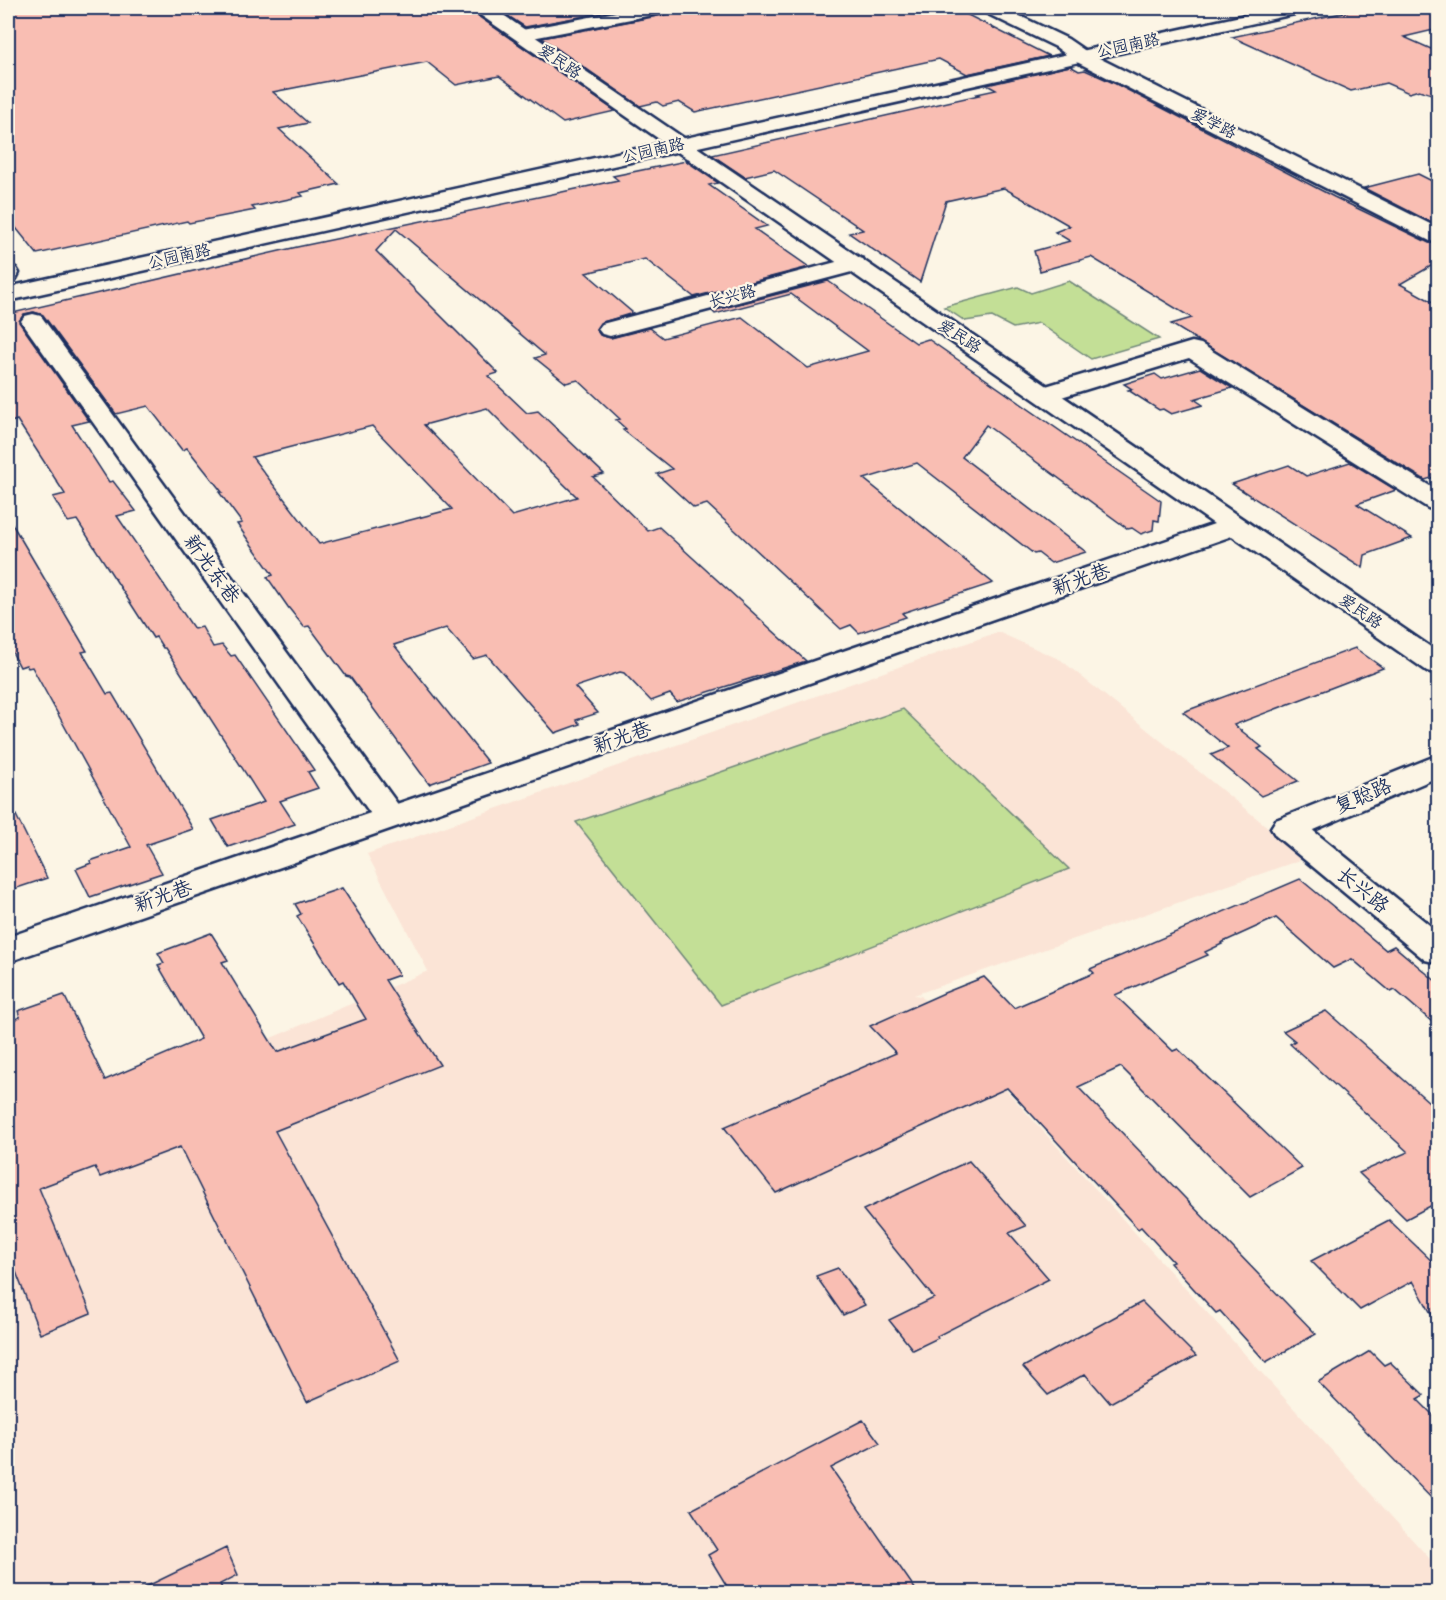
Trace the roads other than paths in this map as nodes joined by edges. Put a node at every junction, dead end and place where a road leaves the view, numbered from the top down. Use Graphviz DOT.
graph roads {
  1 [pos="482,8"];
  2 [pos="662,8"];
  3 [pos="990,8"];
  4 [pos="1224,8"];
  5 [pos="1299,8"];
  6 [pos="522,35"];
  7 [pos="1062,43"];
  8 [pos="1080,56"];
  9 [pos="670,138"];
  10 [pos="1438,236"];
  11 [pos="159,241"];
  12 [pos="855,264"];
  13 [pos="31,268"];
  14 [pos="8,274"];
  15 [pos="8,294"];
  16 [pos="33,321"];
  17 [pos="610,329"];
  18 [pos="1045,394"];
  19 [pos="1438,502"];
  20 [pos="1237,525"];
  21 [pos="1438,665"];
  22 [pos="1438,765"];
  23 [pos="390,817"];
  24 [pos="1288,828"];
  25 [pos="8,950"];
  26 [pos="1438,951"];
  1 -- 6 [label="street, 爱民路"];
  2 -- 6 [label="street"];
  3 -- 7 [label="street, 爱学路"];
  4 -- 7 [label="street, 公园南路"];
  5 -- 8 [label="street, 公园南路"];
  6 -- 9 [label="street, 爱民路"];
  7 -- 8 [label="street, 爱学路"];
  7 -- 9 [label="street, 公园南路"];
  8 -- 9 [label="street, 公园南路"];
  8 -- 10 [label="street, 爱学路"];
  9 -- 11 [label="street, 公园南路"];
  9 -- 12 [label="street, 爱民路"];
  9 -- 15 [label="street, 公园南路"];
  12 -- 17 [label="street, 长兴路"];
  12 -- 18 [label="street, 爱民路"];
  13 -- 14 [label="street"];
  16 -- 23 [label="street, 新光东巷"];
  18 -- 19 [label="street"];
  18 -- 20 [label="street, 爱民路"];
  20 -- 21 [label="street, 爱民路"];
  20 -- 23 [label="street, 新光巷"];
  22 -- 24 [label="street, 复聪路"];
  23 -- 25 [label="street, 新光巷"];
  24 -- 26 [label="street, 长兴路"];
}
